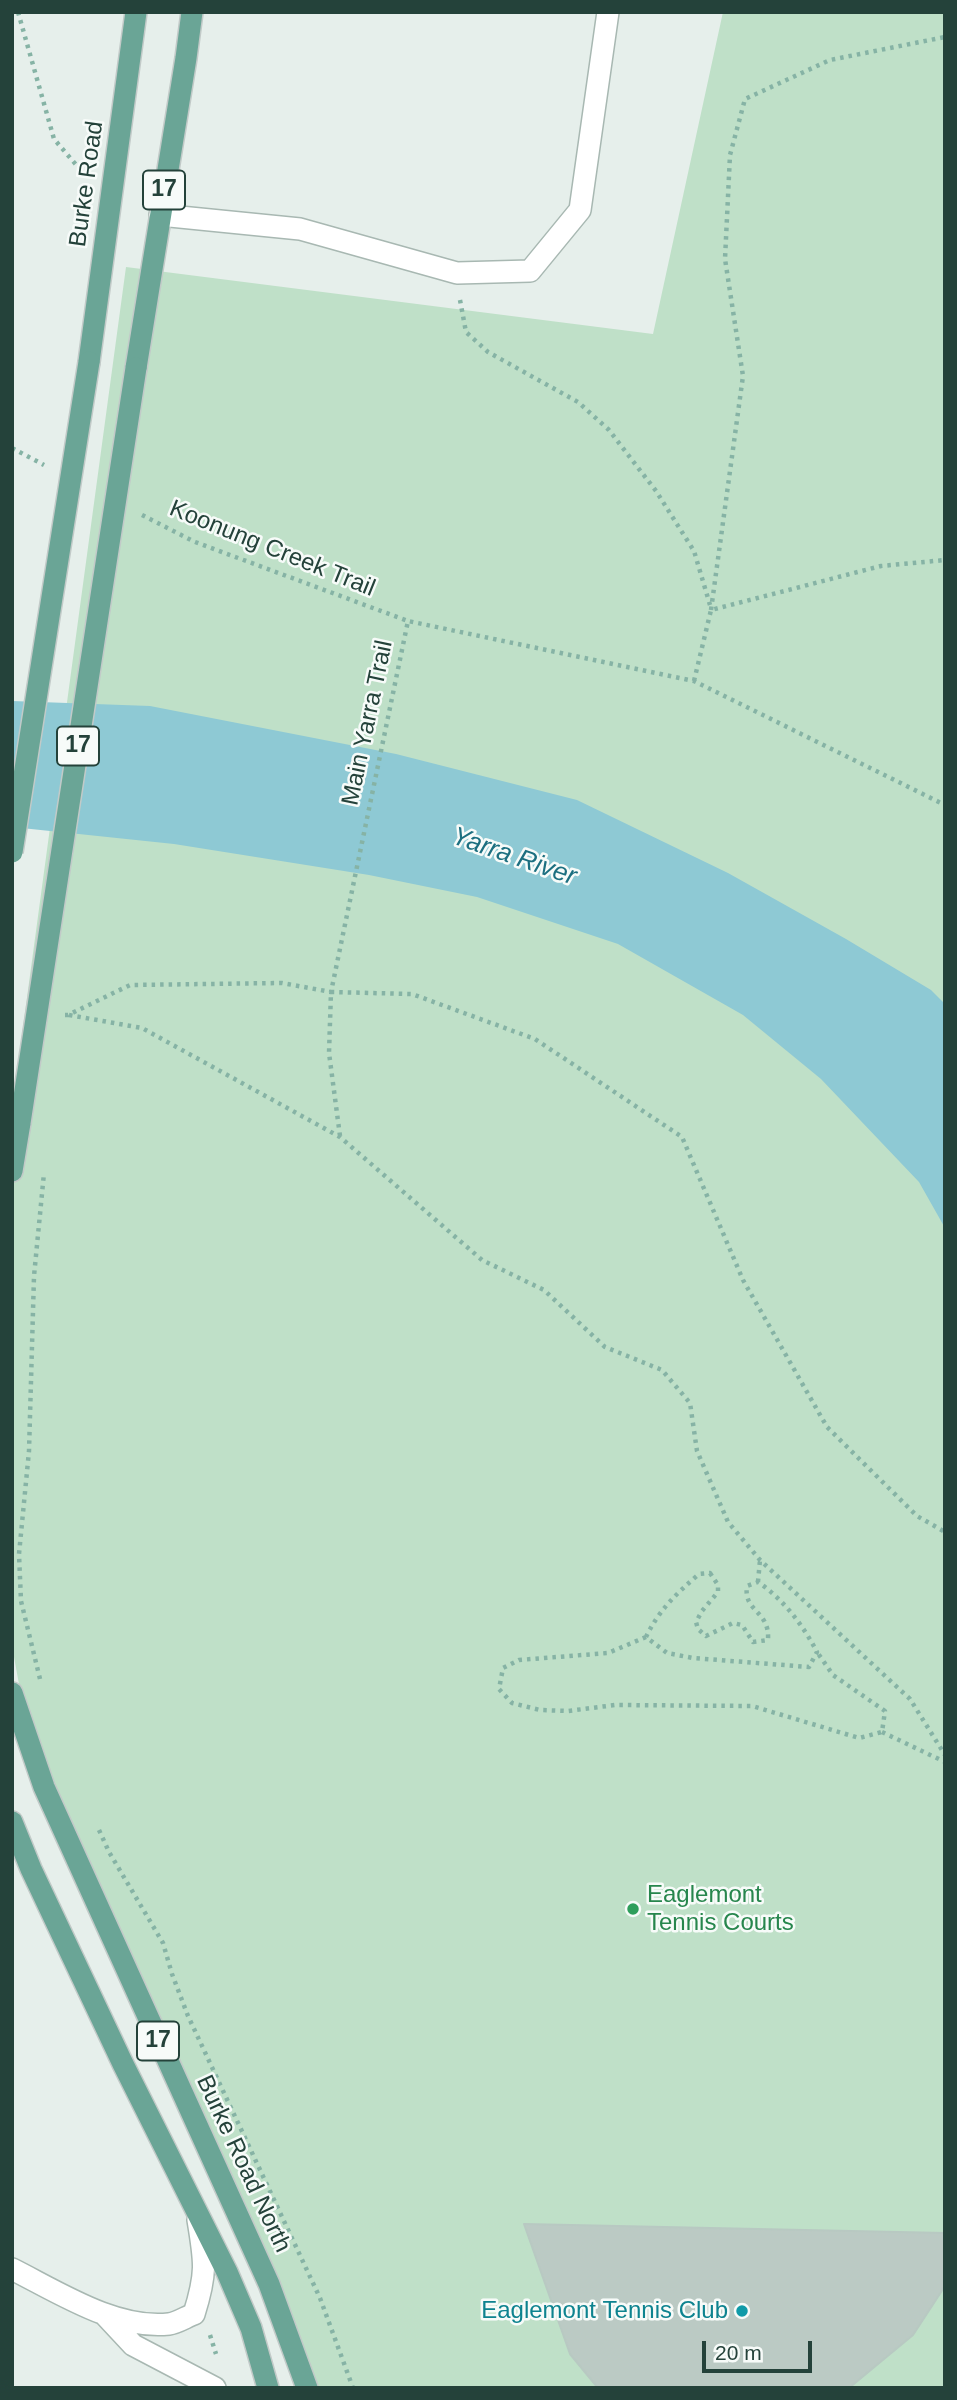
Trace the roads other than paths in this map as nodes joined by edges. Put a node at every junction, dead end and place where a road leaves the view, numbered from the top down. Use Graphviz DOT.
graph roads {
  1 [pos="136,12"];
  2 [pos="192,12"];
  3 [pos="608,12"];
  4 [pos="160,215"];
  5 [pos="12,852"];
  6 [pos="12,1171"];
  7 [pos="12,1693"];
  8 [pos="12,1822"];
  9 [pos="198,2216"];
  10 [pos="12,2269"];
  11 [pos="105,2315"];
  12 [pos="215,2388"];
  13 [pos="268,2388"];
  14 [pos="307,2388"];
  1 -- 5 [label="main road, Burke Road / 17, bridge"];
  2 -- 4 [label="main road, 17"];
  3 -- 4 [label="street"];
  4 -- 6 [label="main road, 17, bridge"];
  7 -- 14 [label="main road, Burke Road North / 17"];
  8 -- 9 [label="main road, 17"];
  9 -- 11 [label="street"];
  9 -- 13 [label="main road, 17"];
  10 -- 11 [label="street"];
  11 -- 12 [label="street"];
}
